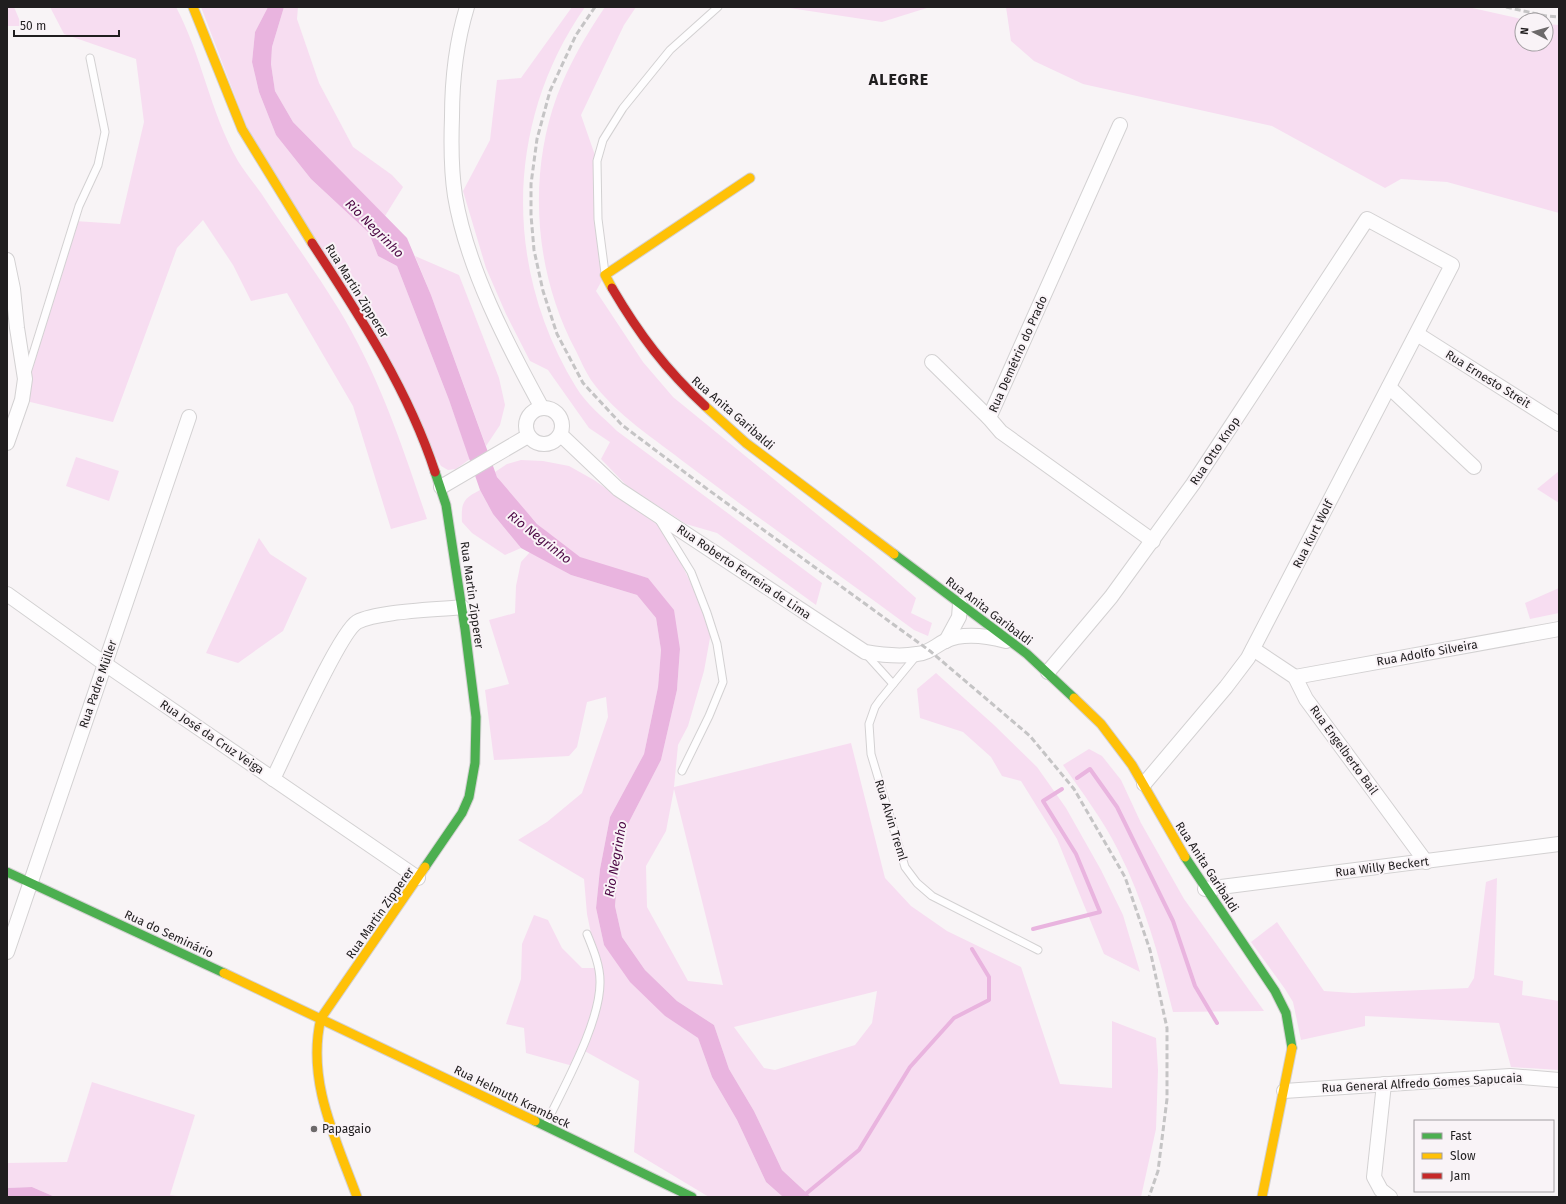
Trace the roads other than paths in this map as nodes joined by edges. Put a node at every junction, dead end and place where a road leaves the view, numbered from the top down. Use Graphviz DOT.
graph roads {
  1 [pos="193,7"];
  2 [pos="467,7"];
  3 [pos="718,7"];
  4 [pos="90,58"];
  5 [pos="1120,125"];
  6 [pos="750,178"];
  7 [pos="1367,219"];
  8 [pos="7,260"];
  9 [pos="605,276"];
  10 [pos="1416,334"];
  11 [pos="932,362"];
  12 [pos="25,379"];
  13 [pos="1389,387"];
  14 [pos="542,408"];
  15 [pos="189,417"];
  16 [pos="989,418"];
  17 [pos="1559,424"];
  18 [pos="561,435"];
  19 [pos="528,436"];
  20 [pos="7,443"];
  21 [pos="1474,467"];
  22 [pos="441,487"];
  23 [pos="654,513"];
  24 [pos="1153,540"];
  25 [pos="7,594"];
  26 [pos="960,604"];
  27 [pos="462,607"];
  28 [pos="1559,629"];
  29 [pos="946,640"];
  30 [pos="1010,643"];
  31 [pos="1253,649"];
  32 [pos="865,652"];
  33 [pos="918,654"];
  34 [pos="105,664"];
  35 [pos="1048,672"];
  36 [pos="1295,677"];
  37 [pos="893,684"];
  38 [pos="682,771"];
  39 [pos="273,779"];
  40 [pos="1144,784"];
  41 [pos="1559,844"];
  42 [pos="1426,862"];
  43 [pos="7,872"];
  44 [pos="418,878"];
  45 [pos="30,883"];
  46 [pos="1205,889"];
  47 [pos="587,934"];
  48 [pos="1038,950"];
  49 [pos="7,952"];
  50 [pos="321,1018"];
  51 [pos="1559,1080"];
  52 [pos="1384,1084"];
  53 [pos="1284,1091"];
  54 [pos="545,1126"];
  55 [pos="357,1197"];
  56 [pos="692,1197"];
  57 [pos="1262,1197"];
  58 [pos="1390,1197"];
  1 -- 22 [label="street, Rua Martin Zipperer"];
  2 -- 14 [label="street"];
  3 -- 9 [label="lane"];
  4 -- 12 [label="lane"];
  5 -- 16 [label="street, Rua Demétrio do Prado"];
  6 -- 9 [label="street"];
  7 -- 10 [label="street, Rua Kurt Wolf"];
  7 -- 24 [label="street, Rua Otto Knop"];
  8 -- 12 [label="street"];
  9 -- 26 [label="street, Rua Anita Garibaldi"];
  10 -- 13 [label="street, Rua Kurt Wolf"];
  10 -- 17 [label="street, Rua Ernesto Streit"];
  11 -- 16 [label="street"];
  12 -- 20 [label="street"];
  13 -- 21 [label="street"];
  13 -- 31 [label="street, Rua Kurt Wolf"];
  14 -- 18 [label="street"];
  14 -- 19 [label="street"];
  15 -- 34 [label="street, Rua Padre Müller"];
  16 -- 24 [label="street, Rua Demétrio do Prado"];
  18 -- 19 [label="street"];
  18 -- 23 [label="street, Rua Roberto Ferreira de Lima"];
  19 -- 22 [label="street"];
  22 -- 27 [label="street, Rua Martin Zipperer"];
  23 -- 32 [label="street, Rua Roberto Ferreira de Lima"];
  23 -- 38 [label="lane"];
  24 -- 35 [label="street, Rua Otto Knop"];
  25 -- 34 [label="street, Rua José da Cruz Veiga"];
  26 -- 29 [label="street, Rua Roberto Ferreira de Lima"];
  26 -- 30 [label="street, Rua Anita Garibaldi"];
  27 -- 39 [label="street"];
  27 -- 44 [label="street, Rua Martin Zipperer"];
  28 -- 36 [label="street, Rua Adolfo Silveira"];
  29 -- 30 [label="street, Rua Roberto Ferreira de Lima"];
  29 -- 33 [label="street, Rua Roberto Ferreira de Lima"];
  30 -- 35 [label="street, Rua Anita Garibaldi"];
  31 -- 36 [label="street, Rua Engelberto Bail"];
  31 -- 40 [label="street, Rua Kurt Wolf"];
  32 -- 33 [label="street, Rua Roberto Ferreira de Lima"];
  32 -- 37 [label="lane"];
  33 -- 37 [label="lane, Rua Alvin Treml"];
  34 -- 39 [label="street, Rua José da Cruz Veiga"];
  34 -- 45 [label="street, Rua Padre Müller"];
  35 -- 40 [label="street, Rua Anita Garibaldi"];
  36 -- 42 [label="street, Rua Engelberto Bail"];
  37 -- 48 [label="lane, Rua Alvin Treml"];
  39 -- 44 [label="street, Rua José da Cruz Veiga"];
  40 -- 46 [label="street, Rua Anita Garibaldi"];
  41 -- 42 [label="street, Rua Willy Beckert"];
  42 -- 46 [label="street, Rua Willy Beckert"];
  43 -- 45 [label="street, Rua do Seminário"];
  44 -- 50 [label="street, Rua Martin Zipperer"];
  45 -- 49 [label="street, Rua Padre Müller"];
  45 -- 50 [label="street, Rua do Seminário"];
  46 -- 53 [label="street, Rua Anita Garibaldi"];
  47 -- 54 [label="lane"];
  50 -- 54 [label="street, Rua Helmuth Krambeck"];
  50 -- 55 [label="street, Rua Martin Zipperer"];
  51 -- 52 [label="street, Rua General Alfredo Gomes Sapucaia"];
  52 -- 53 [label="street, Rua General Alfredo Gomes Sapucaia"];
  52 -- 58 [label="street"];
  53 -- 57 [label="street, Rua Anita Garibaldi"];
  54 -- 56 [label="street, Rua Helmuth Krambeck"];
}
